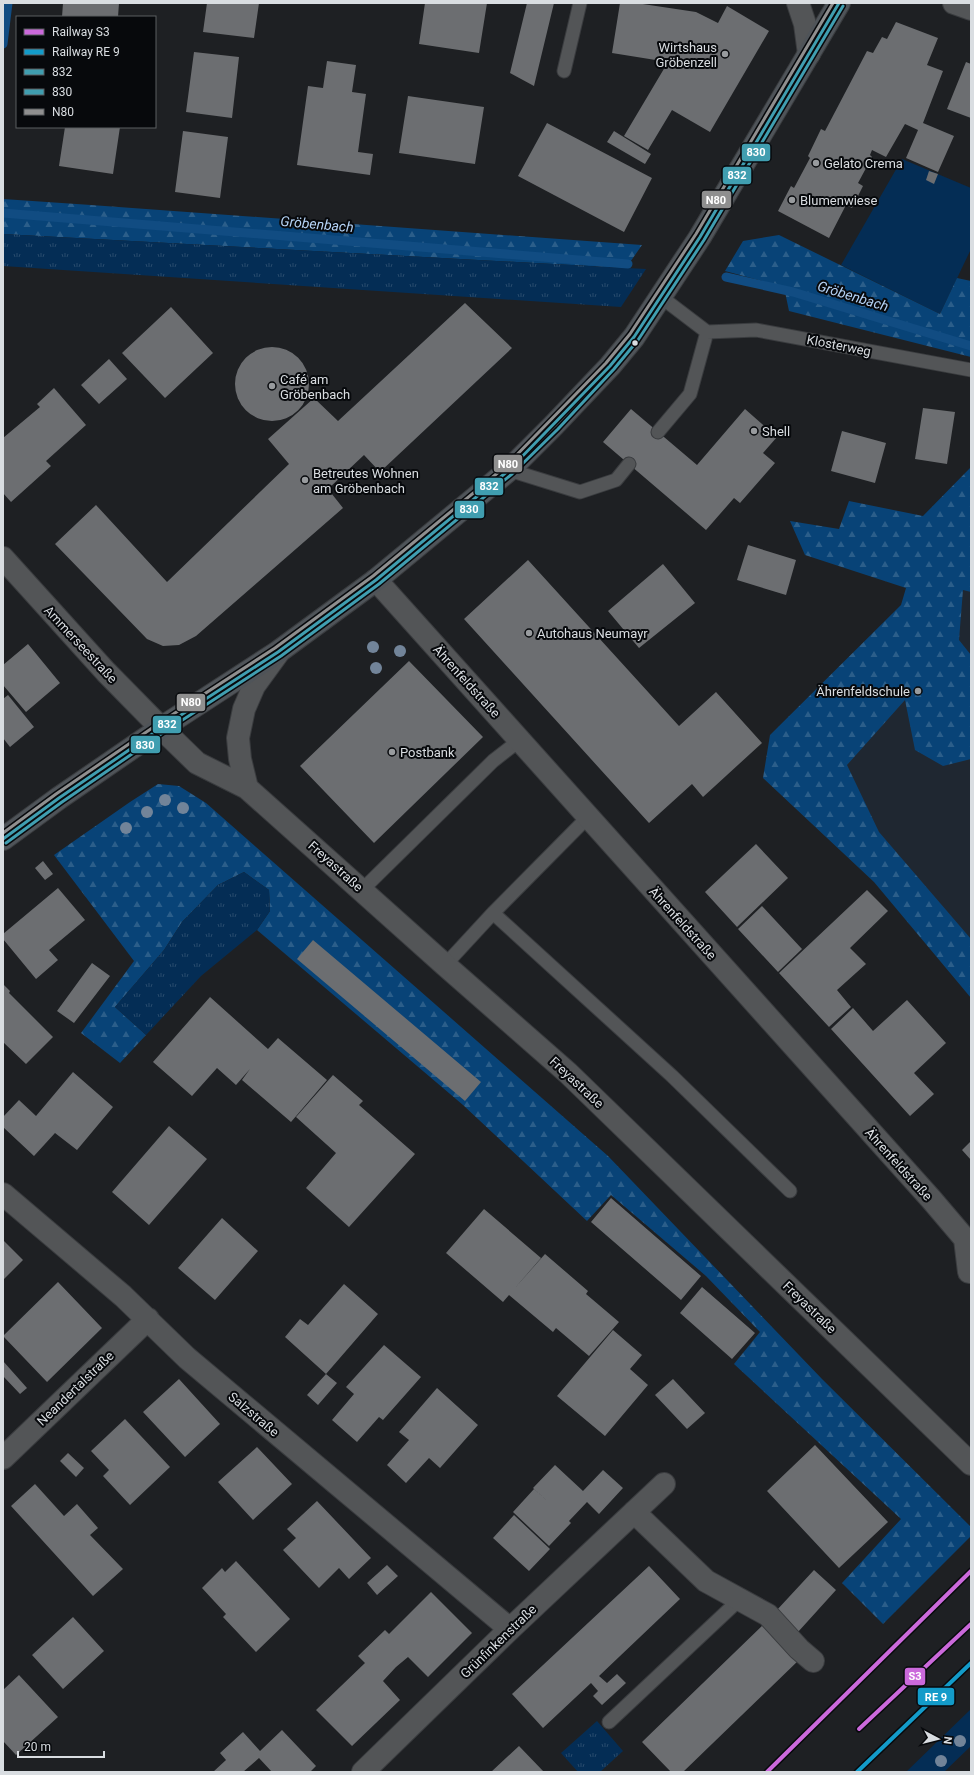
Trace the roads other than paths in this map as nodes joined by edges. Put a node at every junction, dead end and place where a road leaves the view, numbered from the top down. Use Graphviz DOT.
graph roads {
  1 [pos="580,3"];
  2 [pos="798,3"];
  3 [pos="839,3"];
  4 [pos="954,3"];
  5 [pos="971,9"];
  6 [pos="809,54"];
  7 [pos="564,70"];
  8 [pos="661,297"];
  9 [pos="707,332"];
  10 [pos="971,370"];
  11 [pos="658,432"];
  12 [pos="630,464"];
  13 [pos="509,470"];
  14 [pos="3,558"];
  15 [pos="376,580"];
  16 [pos="278,652"];
  17 [pos="161,728"];
  18 [pos="520,740"];
  19 [pos="247,788"];
  20 [pos="588,816"];
  21 [pos="3,840"];
  22 [pos="362,890"];
  23 [pos="493,913"];
  24 [pos="445,965"];
  25 [pos="790,1191"];
  26 [pos="3,1194"];
  27 [pos="971,1272"];
  28 [pos="148,1319"];
  29 [pos="3,1458"];
  30 [pos="971,1464"];
  31 [pos="664,1484"];
  32 [pos="634,1512"];
  33 [pos="739,1600"];
  34 [pos="510,1629"];
  35 [pos="813,1661"];
  36 [pos="608,1722"];
  37 [pos="363,1772"];
  1 -- 7 [label="lane"];
  2 -- 6 [label="street"];
  3 -- 6 [label="main road"];
  4 -- 5 [label="street"];
  6 -- 8 [label="main road"];
  8 -- 9 [label="lane"];
  8 -- 13 [label="main road"];
  9 -- 10 [label="lane, Klosterweg"];
  9 -- 11 [label="lane"];
  12 -- 13 [label="lane"];
  13 -- 15 [label="main road"];
  14 -- 17 [label="street, Ammerseestraße"];
  15 -- 16 [label="main road"];
  15 -- 18 [label="street, Ährenfeldstraße"];
  16 -- 17 [label="main road"];
  16 -- 19 [label="street"];
  17 -- 19 [label="street, Freyastraße"];
  17 -- 21 [label="main road"];
  18 -- 20 [label="street, Ährenfeldstraße"];
  18 -- 22 [label="lane"];
  19 -- 22 [label="street, Freyastraße"];
  20 -- 23 [label="lane"];
  20 -- 27 [label="street, Ährenfeldstraße"];
  22 -- 24 [label="street, Freyastraße"];
  23 -- 24 [label="lane"];
  23 -- 25 [label="lane"];
  24 -- 30 [label="street, Freyastraße"];
  26 -- 28 [label="street, Salzstraße"];
  28 -- 29 [label="street, Neandertalstraße"];
  28 -- 34 [label="street, Salzstraße"];
  31 -- 32 [label="street, Grünfinkenstraße"];
  32 -- 33 [label="street"];
  32 -- 34 [label="street, Grünfinkenstraße"];
  33 -- 35 [label="street"];
  33 -- 36 [label="lane"];
  34 -- 37 [label="street, Grünfinkenstraße"];
}
